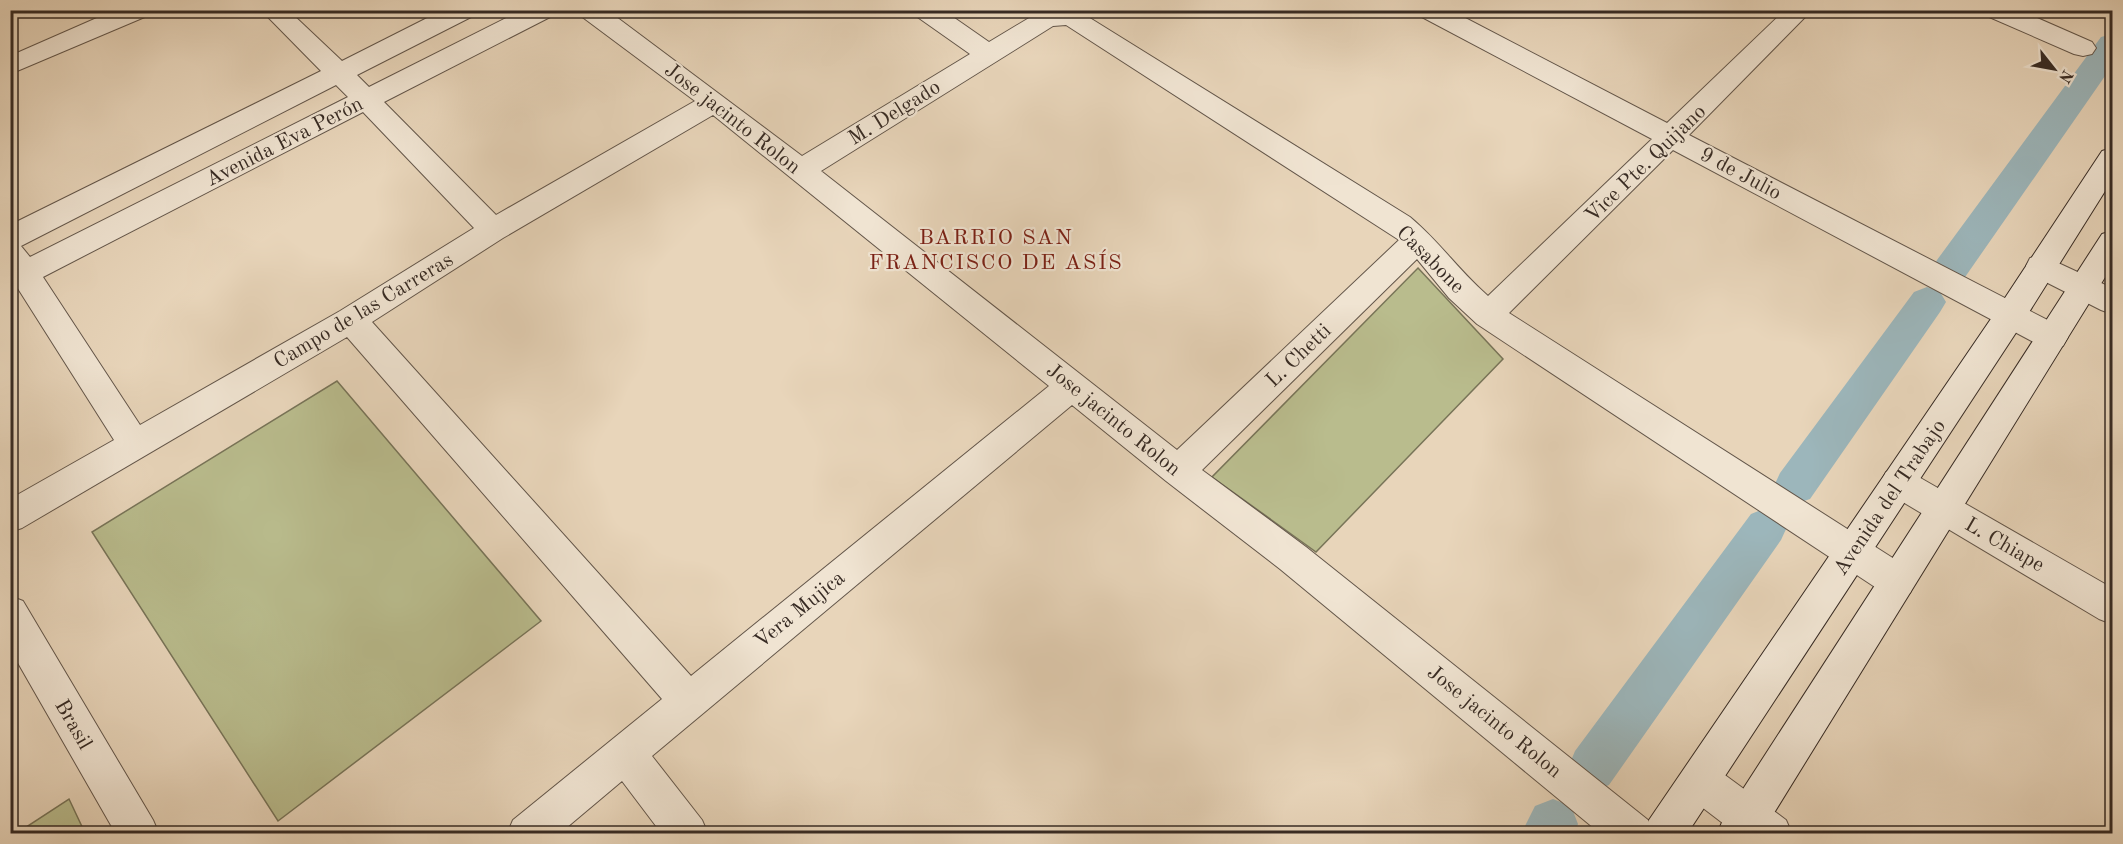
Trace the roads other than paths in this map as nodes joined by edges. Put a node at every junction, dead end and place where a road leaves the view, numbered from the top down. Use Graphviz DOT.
graph roads {
  1 [pos="138,10"];
  2 [pos="273,10"];
  3 [pos="464,10"];
  4 [pos="543,10"];
  5 [pos="590,10"];
  6 [pos="925,10"];
  7 [pos="1429,10"];
  8 [pos="1800,10"];
  9 [pos="1996,10"];
  10 [pos="2083,48"];
  11 [pos="988,54"];
  12 [pos="10,66"];
  13 [pos="338,73"];
  14 [pos="367,100"];
  15 [pos="714,102"];
  16 [pos="1672,137"];
  17 [pos="2112,158"];
  18 [pos="800,171"];
  19 [pos="493,230"];
  20 [pos="10,237"];
  21 [pos="1418,240"];
  22 [pos="2112,242"];
  23 [pos="17,262"];
  24 [pos="2041,266"];
  25 [pos="2098,295"];
  26 [pos="1488,315"];
  27 [pos="2010,316"];
  28 [pos="351,320"];
  29 [pos="2052,337"];
  30 [pos="1072,386"];
  31 [pos="134,444"];
  32 [pos="1178,471"];
  33 [pos="1898,482"];
  34 [pos="1943,508"];
  35 [pos="10,517"];
  36 [pos="1854,551"];
  37 [pos="1897,581"];
  38 [pos="2112,607"];
  39 [pos="10,612"];
  40 [pos="688,701"];
  41 [pos="625,753"];
  42 [pos="1700,781"];
  43 [pos="1752,828"];
  44 [pos="138,834"];
  45 [pos="527,834"];
  46 [pos="688,834"];
  47 [pos="1634,834"];
  48 [pos="1663,834"];
  1 -- 12 [label="street"];
  2 -- 13 [label="street"];
  3 -- 13 [label="street, Avenida Eva Perón"];
  4 -- 14 [label="street, Avenida Eva Perón"];
  5 -- 15 [label="street, Jose jacinto Rolon"];
  6 -- 11 [label="street"];
  7 -- 16 [label="street, 9 de Julio"];
  8 -- 16 [label="street, Vice Pte. Quijano"];
  9 -- 10 [label="street"];
  11 -- 18 [label="street, M. Delgado"];
  11 -- 21 [label="street, Casabone"];
  13 -- 14 [label="street"];
  13 -- 20 [label="street, Avenida Eva Perón"];
  14 -- 19 [label="street"];
  14 -- 23 [label="street, Avenida Eva Perón"];
  15 -- 18 [label="street, Jose jacinto Rolon"];
  15 -- 19 [label="street, Campo de las Carreras"];
  16 -- 26 [label="street, Vice Pte. Quijano"];
  16 -- 27 [label="street, 9 de Julio"];
  17 -- 24 [label="street, Avenida del Trabajo"];
  18 -- 30 [label="street, Jose jacinto Rolon"];
  19 -- 28 [label="street, Campo de las Carreras"];
  21 -- 26 [label="street, Casabone"];
  21 -- 32 [label="street, L. Chetti"];
  22 -- 25 [label="street"];
  23 -- 31 [label="street"];
  24 -- 25 [label="street"];
  24 -- 27 [label="street, Avenida del Trabajo"];
  25 -- 29 [label="street"];
  26 -- 36 [label="street, Casabone"];
  27 -- 29 [label="street, 9 de Julio"];
  27 -- 33 [label="street, Avenida del Trabajo"];
  28 -- 31 [label="street, Campo de las Carreras"];
  28 -- 40 [label="street"];
  29 -- 34 [label="street"];
  30 -- 32 [label="street, Jose jacinto Rolon"];
  30 -- 40 [label="street, Vera Mujica"];
  31 -- 35 [label="street, Campo de las Carreras"];
  32 -- 47 [label="street, Jose jacinto Rolon"];
  33 -- 34 [label="street, L. Chiape"];
  33 -- 36 [label="street, Avenida del Trabajo"];
  34 -- 37 [label="street"];
  34 -- 38 [label="street, L. Chiape"];
  36 -- 37 [label="street, Casabone"];
  36 -- 42 [label="street, Avenida del Trabajo"];
  37 -- 43 [label="street"];
  39 -- 44 [label="street, Brasil"];
  40 -- 41 [label="street, Vera Mujica"];
  41 -- 45 [label="street, Vera Mujica"];
  41 -- 46 [label="street"];
  42 -- 43 [label="street"];
  42 -- 48 [label="street, Avenida del Trabajo"];
}
